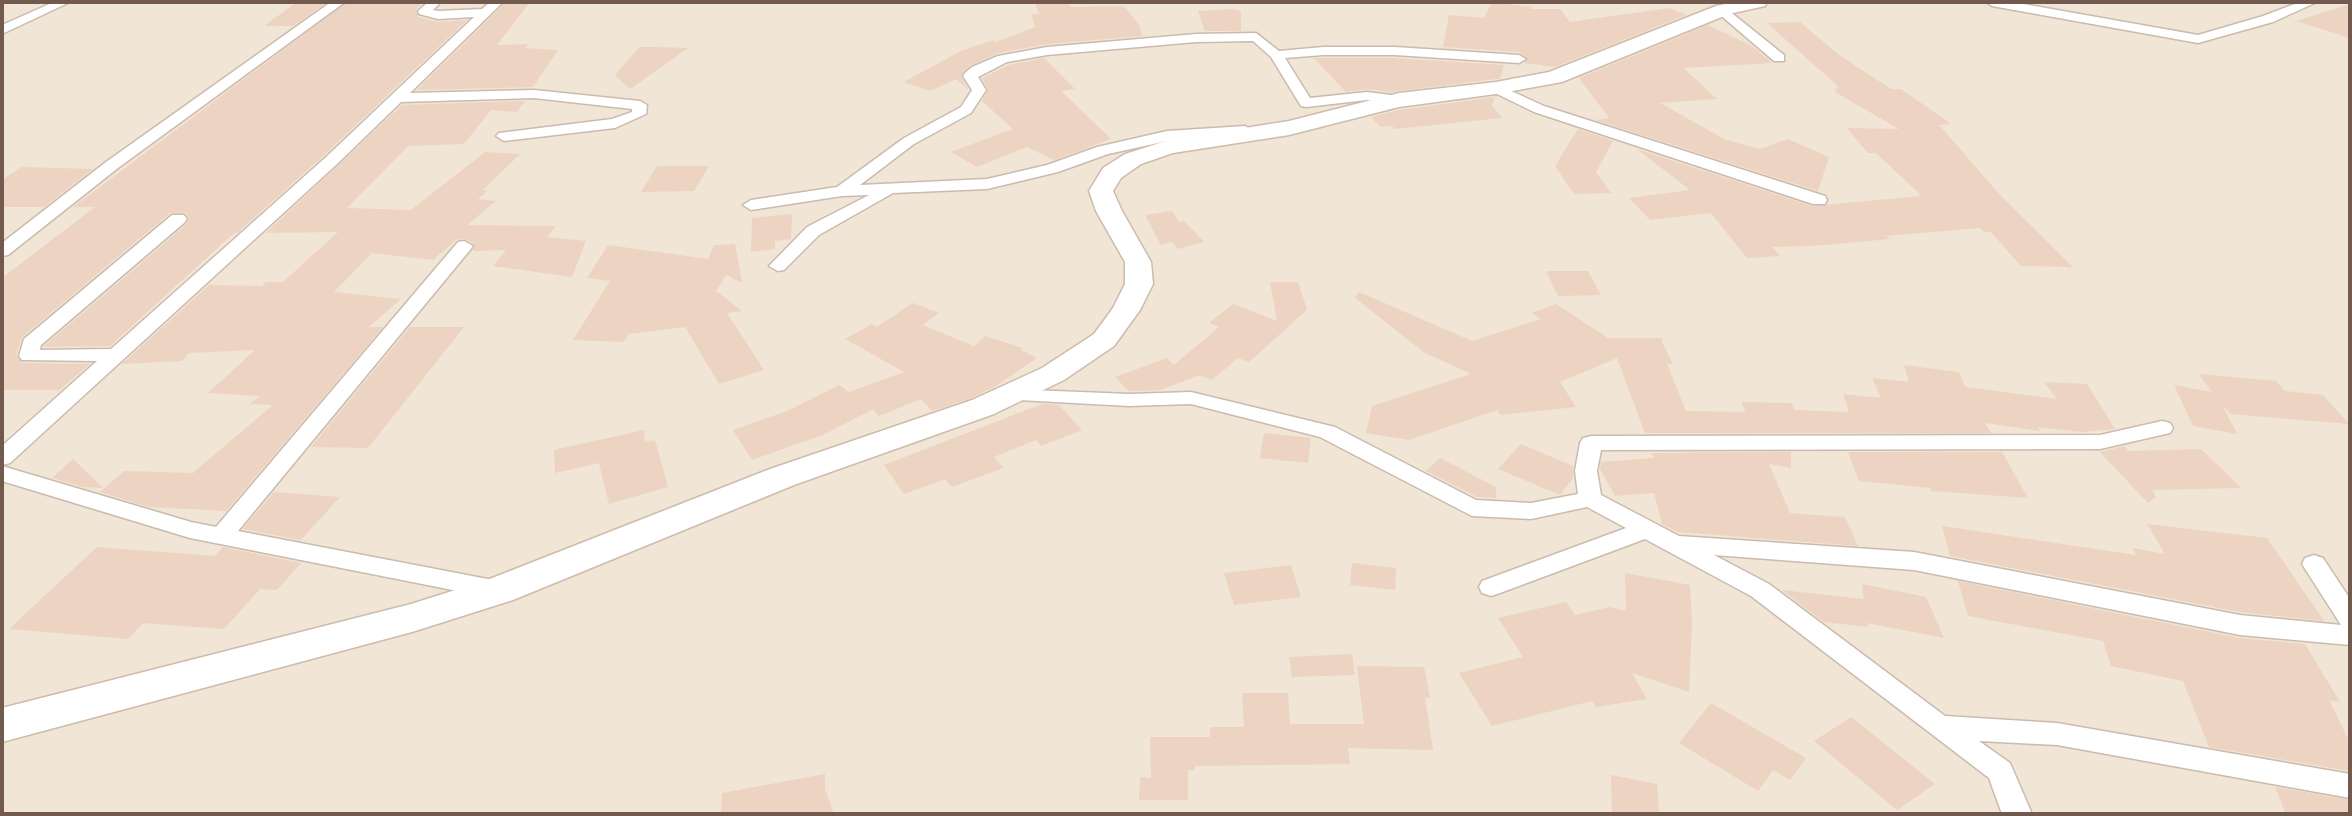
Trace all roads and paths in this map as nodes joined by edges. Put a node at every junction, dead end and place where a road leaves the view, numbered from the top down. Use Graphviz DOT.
graph roads {
  1 [pos="64,2"];
  2 [pos="339,2"];
  3 [pos="435,2"];
  4 [pos="1758,2"];
  5 [pos="1992,2"];
  6 [pos="2311,2"];
  7 [pos="490,7"];
  8 [pos="1723,10"];
  9 [pos="2,30"];
  10 [pos="1276,55"];
  11 [pos="1779,58"];
  12 [pos="1519,59"];
  13 [pos="1496,88"];
  14 [pos="397,98"];
  15 [pos="1399,100"];
  16 [pos="1289,128"];
  17 [pos="504,136"];
  18 [pos="891,190"];
  19 [pos="842,191"];
  20 [pos="1819,200"];
  21 [pos="751,205"];
  22 [pos="178,219"];
  23 [pos="464,246"];
  24 [pos="2,251"];
  25 [pos="778,266"];
  26 [pos="116,355"];
  27 [pos="1007,395"];
  28 [pos="2162,428"];
  29 [pos="2,457"];
  30 [pos="8,480"];
  31 [pos="1590,499"];
  32 [pos="1647,529"];
  33 [pos="221,536"];
  34 [pos="1674,543"];
  35 [pos="2314,564"];
  36 [pos="1491,587"];
  37 [pos="500,590"];
  38 [pos="2350,618"];
  39 [pos="2350,635"];
  40 [pos="2,725"];
  41 [pos="1939,727"];
  42 [pos="2350,786"];
  43 [pos="2017,814"];
  1 -- 9 [label="street"];
  2 -- 24 [label="street"];
  3 -- 7 [label="street"];
  4 -- 8 [label="main road"];
  5 -- 6 [label="street"];
  7 -- 14 [label="street"];
  8 -- 11 [label="street"];
  8 -- 13 [label="main road"];
  10 -- 12 [label="street"];
  10 -- 15 [label="street"];
  10 -- 19 [label="street"];
  13 -- 15 [label="main road"];
  13 -- 20 [label="street"];
  14 -- 17 [label="street"];
  14 -- 26 [label="street"];
  15 -- 16 [label="main road"];
  16 -- 18 [label="street"];
  16 -- 27 [label="main road"];
  18 -- 19 [label="street"];
  18 -- 25 [label="street"];
  19 -- 21 [label="street"];
  22 -- 26 [label="street"];
  23 -- 33 [label="street"];
  26 -- 29 [label="street"];
  27 -- 31 [label="street"];
  27 -- 37 [label="main road"];
  28 -- 31 [label="street"];
  30 -- 33 [label="street"];
  31 -- 32 [label="street"];
  32 -- 34 [label="street"];
  32 -- 36 [label="street"];
  33 -- 37 [label="street"];
  34 -- 39 [label="street"];
  34 -- 41 [label="street"];
  35 -- 38 [label="street"];
  37 -- 40 [label="main road"];
  41 -- 42 [label="street"];
  41 -- 43 [label="street"];
}
